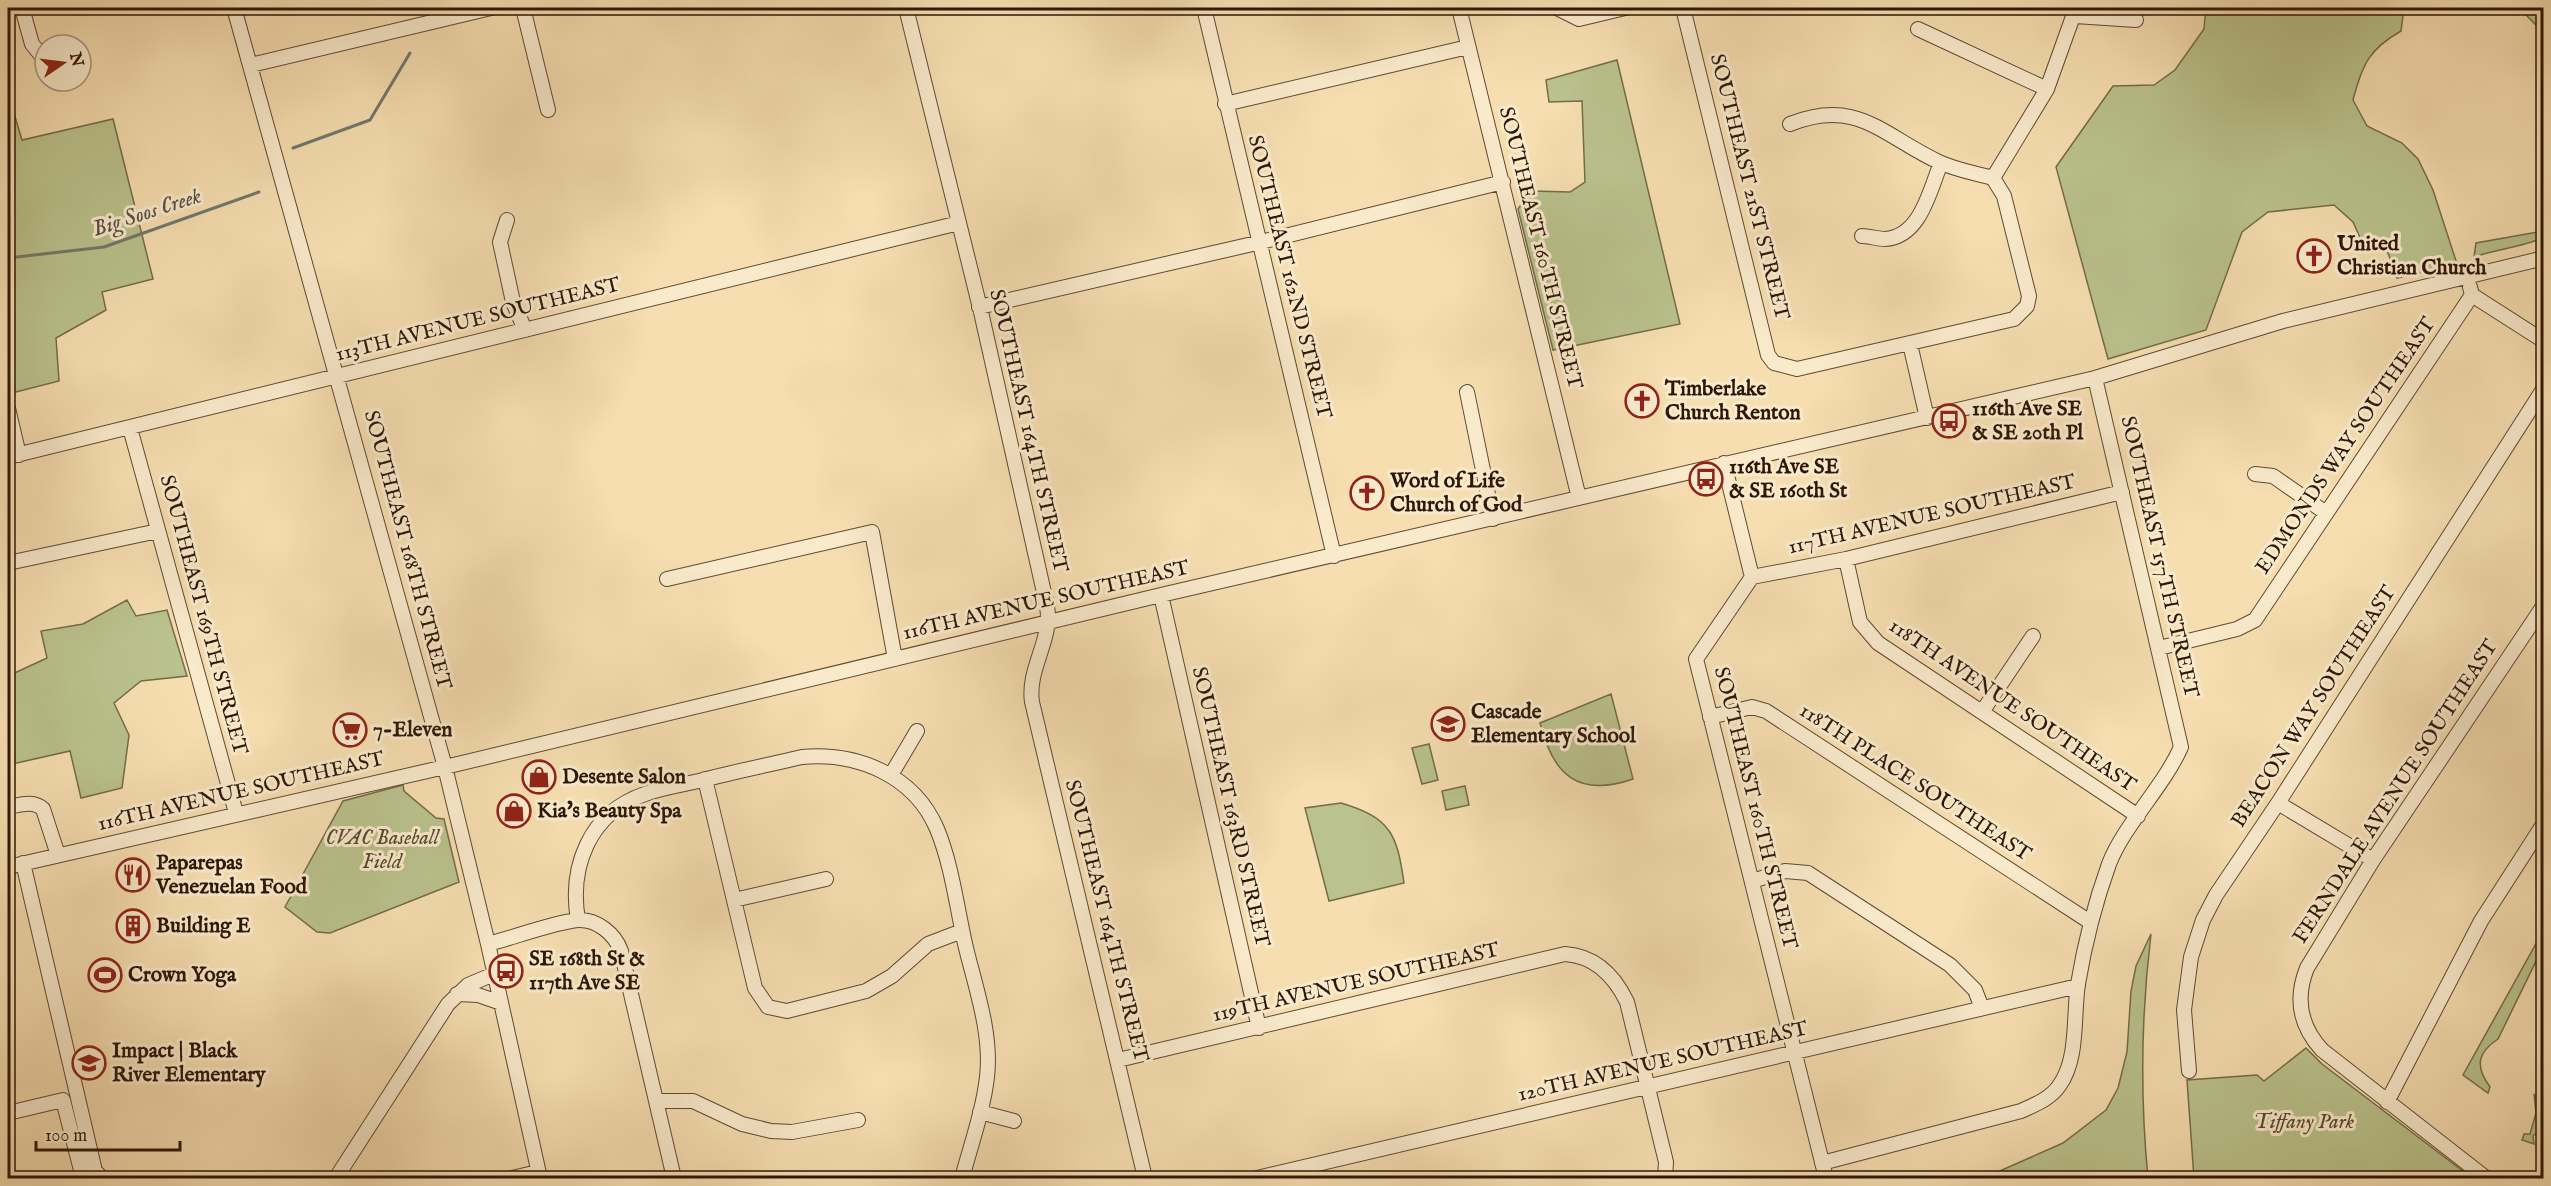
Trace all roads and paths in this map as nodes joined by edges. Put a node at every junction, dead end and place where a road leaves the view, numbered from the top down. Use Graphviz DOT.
graph roads {
  1 [pos="22,8"];
  2 [pos="234,8"];
  3 [pos="491,8"];
  4 [pos="523,8"];
  5 [pos="906,8"];
  6 [pos="1204,8"];
  7 [pos="1459,8"];
  8 [pos="1625,8"];
  9 [pos="1683,8"];
  10 [pos="1560,10"];
  11 [pos="2075,12"];
  12 [pos="2136,20"];
  13 [pos="1918,29"];
  14 [pos="33,45"];
  15 [pos="1468,47"];
  16 [pos="251,65"];
  17 [pos="2047,89"];
  18 [pos="1225,104"];
  19 [pos="548,110"];
  20 [pos="1790,124"];
  21 [pos="1941,163"];
  22 [pos="1993,178"];
  23 [pos="1503,182"];
  24 [pos="507,219"];
  25 [pos="959,223"];
  26 [pos="1862,236"];
  27 [pos="1261,242"];
  28 [pos="2544,258"];
  29 [pos="2467,276"];
  30 [pos="2472,295"];
  31 [pos="979,307"];
  32 [pos="525,330"];
  33 [pos="2544,341"];
  34 [pos="1910,344"];
  35 [pos="338,377"];
  36 [pos="2095,378"];
  37 [pos="2544,388"];
  38 [pos="1467,392"];
  39 [pos="8,408"];
  40 [pos="1927,418"];
  41 [pos="130,428"];
  42 [pos="13,456"];
  43 [pos="1724,462"];
  44 [pos="2255,474"];
  45 [pos="2122,492"];
  46 [pos="1579,498"];
  47 [pos="2326,513"];
  48 [pos="1493,519"];
  49 [pos="158,531"];
  50 [pos="1334,556"];
  51 [pos="1846,560"];
  52 [pos="8,563"];
  53 [pos="1752,577"];
  54 [pos="667,579"];
  55 [pos="1161,595"];
  56 [pos="2544,605"];
  57 [pos="1048,623"];
  58 [pos="2033,636"];
  59 [pos="2159,648"];
  60 [pos="895,659"];
  61 [pos="1982,712"];
  62 [pos="1710,717"];
  63 [pos="916,731"];
  64 [pos="445,767"];
  65 [pos="891,775"];
  66 [pos="705,779"];
  67 [pos="2278,803"];
  68 [pos="8,807"];
  69 [pos="236,813"];
  70 [pos="2138,816"];
  71 [pos="2544,823"];
  72 [pos="58,855"];
  73 [pos="2373,860"];
  74 [pos="23,863"];
  75 [pos="8,867"];
  76 [pos="826,879"];
  77 [pos="1752,880"];
  78 [pos="734,900"];
  79 [pos="578,920"];
  80 [pos="2090,922"];
  81 [pos="962,931"];
  82 [pos="488,945"];
  83 [pos="494,974"];
  84 [pos="2078,986"];
  85 [pos="457,994"];
  86 [pos="501,1003"];
  87 [pos="1982,1008"];
  88 [pos="1259,1028"];
  89 [pos="1795,1052"];
  90 [pos="1118,1060"];
  91 [pos="2189,1071"];
  92 [pos="1648,1088"];
  93 [pos="656,1101"];
  94 [pos="2387,1102"];
  95 [pos="980,1112"];
  96 [pos="8,1113"];
  97 [pos="858,1120"];
  98 [pos="1014,1121"];
  99 [pos="1822,1163"];
  100 [pos="539,1175"];
  101 [pos="83,1179"];
  102 [pos="102,1179"];
  103 [pos="336,1179"];
  104 [pos="512,1179"];
  105 [pos="674,1179"];
  106 [pos="962,1179"];
  107 [pos="1145,1179"];
  108 [pos="1257,1179"];
  109 [pos="1665,1179"];
  110 [pos="1826,1179"];
  111 [pos="2486,1179"];
  1 -- 14 [label="street"];
  2 -- 16 [label="street, SOUTHEAST 168TH STREET"];
  3 -- 16 [label="street"];
  4 -- 19 [label="street"];
  5 -- 25 [label="street, SOUTHEAST 164TH STREET"];
  6 -- 18 [label="street, SOUTHEAST 162ND STREET"];
  7 -- 15 [label="street, SOUTHEAST 160TH STREET"];
  8 -- 10 [label="street"];
  9 -- 34 [label="street, SOUTHEAST 21ST STREET"];
  11 -- 12 [label="street"];
  11 -- 17 [label="street"];
  13 -- 17 [label="street"];
  15 -- 18 [label="street"];
  15 -- 23 [label="street, SOUTHEAST 160TH STREET"];
  16 -- 35 [label="street, SOUTHEAST 168TH STREET"];
  17 -- 22 [label="street"];
  18 -- 27 [label="street, SOUTHEAST 162ND STREET"];
  20 -- 21 [label="street"];
  21 -- 22 [label="street"];
  21 -- 26 [label="street"];
  22 -- 34 [label="street"];
  23 -- 27 [label="street"];
  23 -- 46 [label="street, SOUTHEAST 160TH STREET"];
  24 -- 32 [label="street"];
  25 -- 31 [label="street, SOUTHEAST 164TH STREET"];
  25 -- 32 [label="street, 113TH AVENUE SOUTHEAST"];
  27 -- 31 [label="street"];
  27 -- 50 [label="street, SOUTHEAST 162ND STREET"];
  28 -- 29 [label="street, 116TH AVENUE SOUTHEAST"];
  29 -- 30 [label="street"];
  29 -- 36 [label="street, 116TH AVENUE SOUTHEAST"];
  30 -- 33 [label="street"];
  30 -- 47 [label="street, EDMONDS WAY SOUTHEAST"];
  31 -- 57 [label="street, SOUTHEAST 164TH STREET"];
  32 -- 35 [label="street, 113TH AVENUE SOUTHEAST"];
  34 -- 40 [label="street"];
  35 -- 41 [label="street, 113TH AVENUE SOUTHEAST"];
  35 -- 64 [label="street, SOUTHEAST 168TH STREET"];
  36 -- 40 [label="street, 116TH AVENUE SOUTHEAST"];
  36 -- 45 [label="street, SOUTHEAST 157TH STREET"];
  37 -- 67 [label="street, BEACON WAY SOUTHEAST"];
  38 -- 48 [label="street"];
  39 -- 42 [label="street"];
  40 -- 43 [label="street, 116TH AVENUE SOUTHEAST"];
  41 -- 42 [label="street, 113TH AVENUE SOUTHEAST"];
  41 -- 49 [label="street, SOUTHEAST 169TH STREET"];
  43 -- 46 [label="street, 116TH AVENUE SOUTHEAST"];
  43 -- 53 [label="street"];
  44 -- 47 [label="street"];
  45 -- 51 [label="street, 117TH AVENUE SOUTHEAST"];
  45 -- 59 [label="street, SOUTHEAST 157TH STREET"];
  46 -- 48 [label="street, 116TH AVENUE SOUTHEAST"];
  47 -- 59 [label="street, EDMONDS WAY SOUTHEAST"];
  48 -- 50 [label="street, 116TH AVENUE SOUTHEAST"];
  49 -- 52 [label="street"];
  49 -- 69 [label="street, SOUTHEAST 169TH STREET"];
  50 -- 55 [label="street, 116TH AVENUE SOUTHEAST"];
  51 -- 53 [label="street, 117TH AVENUE SOUTHEAST"];
  51 -- 61 [label="street, 118TH AVENUE SOUTHEAST"];
  53 -- 62 [label="street, SOUTHEAST 160TH STREET"];
  54 -- 60 [label="street"];
  55 -- 57 [label="street, 116TH AVENUE SOUTHEAST"];
  55 -- 88 [label="street, SOUTHEAST 163RD STREET"];
  56 -- 73 [label="street, FERNDALE AVENUE SOUTHEAST"];
  57 -- 60 [label="street, 116TH AVENUE SOUTHEAST"];
  57 -- 90 [label="street, SOUTHEAST 164TH STREET"];
  58 -- 61 [label="street"];
  59 -- 70 [label="street, SOUTHEAST 157TH STREET"];
  60 -- 64 [label="street, 116TH AVENUE SOUTHEAST"];
  61 -- 70 [label="street, 118TH AVENUE SOUTHEAST"];
  62 -- 77 [label="street, SOUTHEAST 160TH STREET"];
  62 -- 80 [label="street, 118TH PLACE SOUTHEAST"];
  63 -- 65 [label="street"];
  64 -- 69 [label="street, 116TH AVENUE SOUTHEAST"];
  64 -- 82 [label="street, SOUTHEAST 168TH STREET"];
  65 -- 66 [label="street"];
  65 -- 81 [label="street"];
  66 -- 78 [label="street"];
  66 -- 79 [label="street"];
  67 -- 73 [label="street"];
  67 -- 91 [label="street, BEACON WAY SOUTHEAST"];
  68 -- 72 [label="street"];
  69 -- 72 [label="street, 116TH AVENUE SOUTHEAST"];
  70 -- 80 [label="street"];
  71 -- 94 [label="street"];
  72 -- 74 [label="street, 116TH AVENUE SOUTHEAST"];
  73 -- 94 [label="street, FERNDALE AVENUE SOUTHEAST"];
  74 -- 75 [label="street, 116TH AVENUE SOUTHEAST"];
  74 -- 102 [label="street"];
  76 -- 78 [label="street"];
  77 -- 87 [label="street"];
  77 -- 89 [label="street, SOUTHEAST 160TH STREET"];
  78 -- 81 [label="street"];
  79 -- 82 [label="street"];
  79 -- 93 [label="street"];
  80 -- 84 [label="street"];
  81 -- 95 [label="street"];
  82 -- 83 [label="street, SOUTHEAST 168TH STREET"];
  83 -- 85 [label="street"];
  83 -- 86 [label="street, SOUTHEAST 168TH STREET"];
  84 -- 87 [label="street, 120TH AVENUE SOUTHEAST"];
  84 -- 99 [label="street"];
  85 -- 86 [label="street"];
  85 -- 103 [label="street"];
  86 -- 100 [label="street, SOUTHEAST 168TH STREET"];
  87 -- 89 [label="street, 120TH AVENUE SOUTHEAST"];
  88 -- 90 [label="street, 119TH AVENUE SOUTHEAST"];
  88 -- 92 [label="street, 119TH AVENUE SOUTHEAST"];
  89 -- 92 [label="street, 120TH AVENUE SOUTHEAST"];
  89 -- 99 [label="street, SOUTHEAST 160TH STREET"];
  90 -- 107 [label="street, SOUTHEAST 164TH STREET"];
  92 -- 108 [label="street, 120TH AVENUE SOUTHEAST"];
  92 -- 109 [label="street"];
  93 -- 97 [label="street"];
  93 -- 105 [label="street"];
  94 -- 111 [label="street"];
  95 -- 98 [label="street"];
  95 -- 106 [label="street"];
  96 -- 101 [label="street"];
  99 -- 110 [label="street, SOUTHEAST 160TH STREET"];
  100 -- 104 [label="street"];
}
